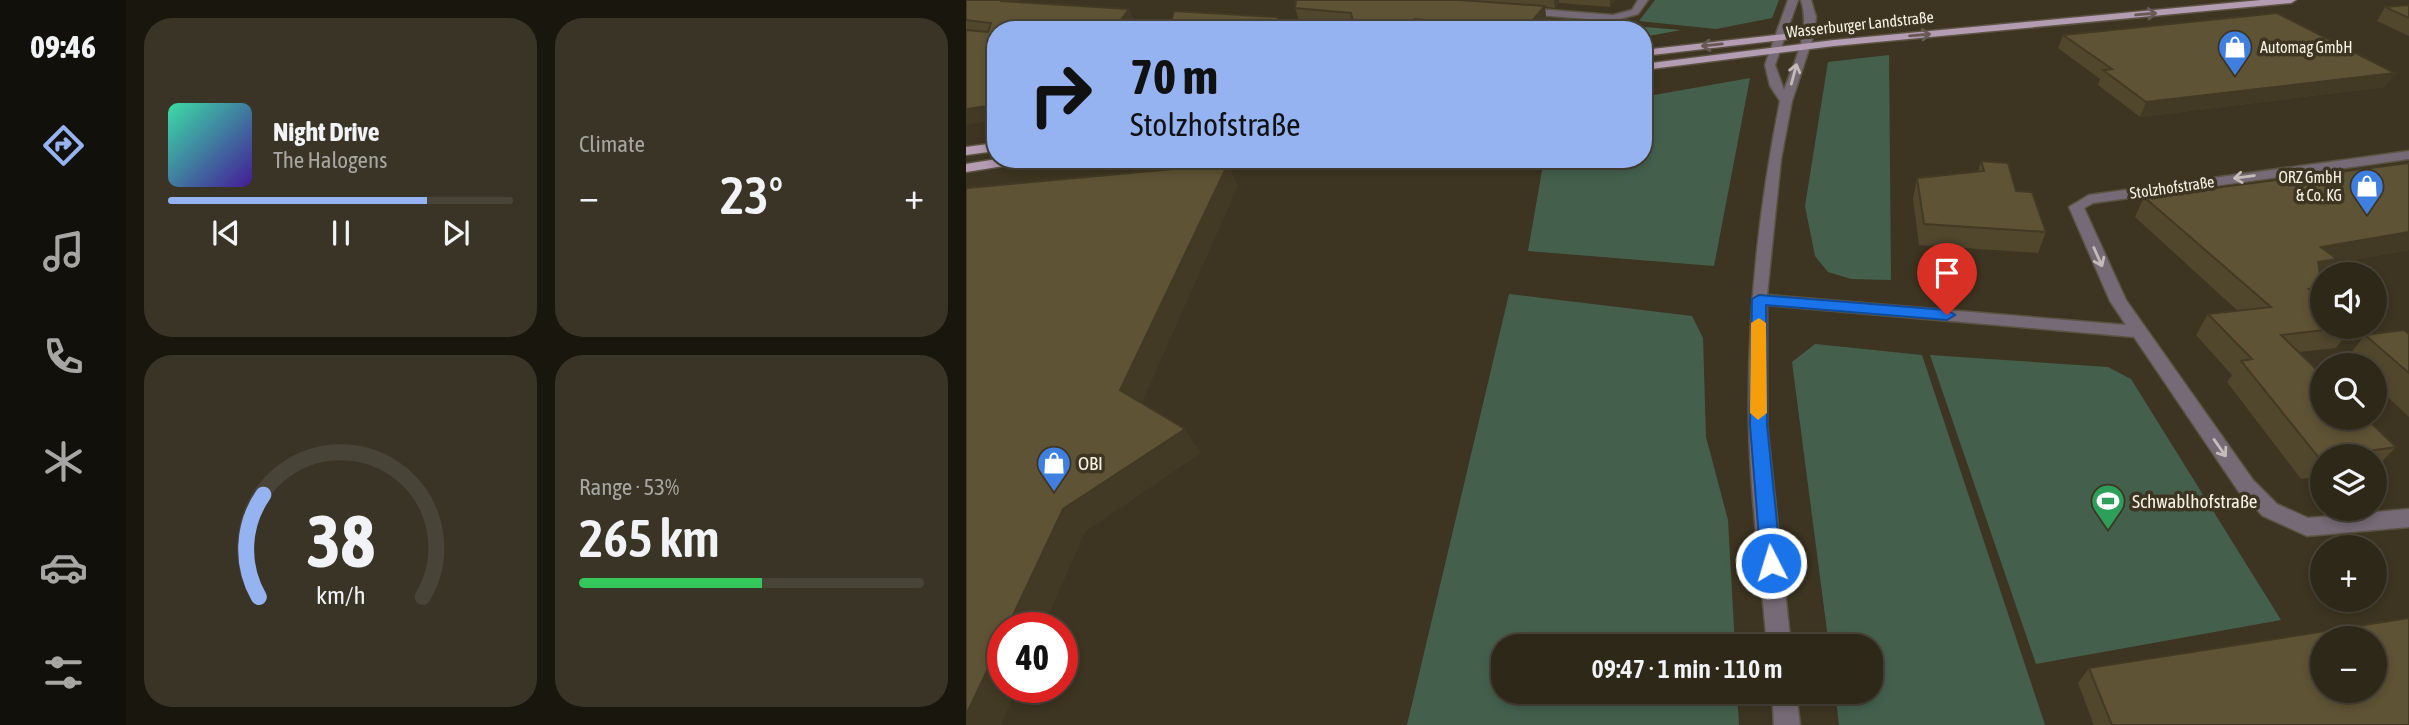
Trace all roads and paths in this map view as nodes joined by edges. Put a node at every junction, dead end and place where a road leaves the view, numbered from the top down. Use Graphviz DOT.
graph roads {
  1 [pos="1643,0"];
  2 [pos="1793,0"];
  3 [pos="1806,0"];
  4 [pos="2178,0"];
  5 [pos="2291,0"];
  6 [pos="1507,10"];
  7 [pos="1809,34"];
  8 [pos="1780,37"];
  9 [pos="1803,47"];
  10 [pos="1774,51"];
  11 [pos="1652,52"];
  12 [pos="1652,66"];
  13 [pos="1786,102"];
  14 [pos="987,148"];
  15 [pos="966,151"];
  16 [pos="2409,155"];
  17 [pos="987,165"];
  18 [pos="966,168"];
  19 [pos="1759,299"];
  20 [pos="2139,332"];
  21 [pos="2409,518"];
  22 [pos="1778,634"];
  23 [pos="1785,704"];
  24 [pos="1787,725"];
  1 -- 6 [label="street"];
  2 -- 8 [label="street"];
  3 -- 7 [label="street"];
  4 -- 7 [label="main road, Wasserburger Landstraße"];
  9 -- 5 [label="main road, Wasserburger Landstraße, one-way"];
  7 -- 8 [label="main road, Wasserburger Landstraße"];
  7 -- 9 [label="street"];
  8 -- 10 [label="street"];
  8 -- 11 [label="main road, Wasserburger Landstraße, one-way"];
  9 -- 10 [label="main road, Wasserburger Landstraße"];
  13 -- 9 [label="street, one-way"];
  10 -- 12 [label="main road, Wasserburger Landstraße"];
  10 -- 13 [label="street"];
  13 -- 19 [label="street"];
  14 -- 15 [label="main road"];
  16 -- 20 [label="street, Stolzhofstraße, one-way"];
  17 -- 18 [label="main road"];
  19 -- 20 [label="street"];
  19 -- 22 [label="street"];
  20 -- 21 [label="street, Stolzhofstraße, one-way"];
  23 -- 24 [label="street"];
}
